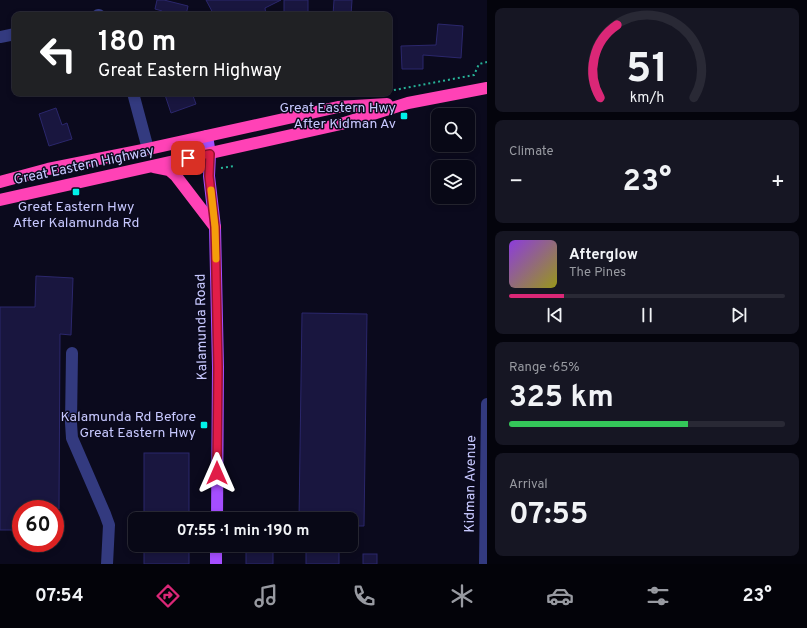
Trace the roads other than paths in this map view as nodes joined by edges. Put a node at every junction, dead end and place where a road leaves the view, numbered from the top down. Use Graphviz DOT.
graph roads {
  1 [pos="12,35"];
  2 [pos="0,37"];
  3 [pos="487,88"];
  4 [pos="134,96"];
  5 [pos="408,103"];
  6 [pos="207,136"];
  7 [pos="146,144"];
  8 [pos="210,154"];
  9 [pos="151,167"];
  10 [pos="0,182"];
  11 [pos="0,200"];
  12 [pos="215,227"];
  13 [pos="72,353"];
  14 [pos="487,404"];
  15 [pos="217,512"];
  16 [pos="216,552"];
  17 [pos="107,564"];
  18 [pos="216,564"];
  19 [pos="486,564"];
  1 -- 2 [label="street"];
  3 -- 5 [label="highway, Great Eastern Highway"];
  4 -- 7 [label="street"];
  5 -- 6 [label="highway, Great Eastern Highway"];
  5 -- 8 [label="highway, Great Eastern Highway"];
  6 -- 7 [label="highway, Great Eastern Highway"];
  6 -- 8 [label="main road, Kalamunda Road"];
  7 -- 10 [label="highway, Great Eastern Highway"];
  8 -- 9 [label="highway, Great Eastern Highway"];
  8 -- 12 [label="main road, Kalamunda Road"];
  9 -- 11 [label="highway, Great Eastern Highway"];
  9 -- 12 [label="highway"];
  12 -- 15 [label="main road, Kalamunda Road"];
  13 -- 17 [label="street"];
  14 -- 19 [label="street, Kidman Avenue"];
  16 -- 18 [label="main road"];
}
